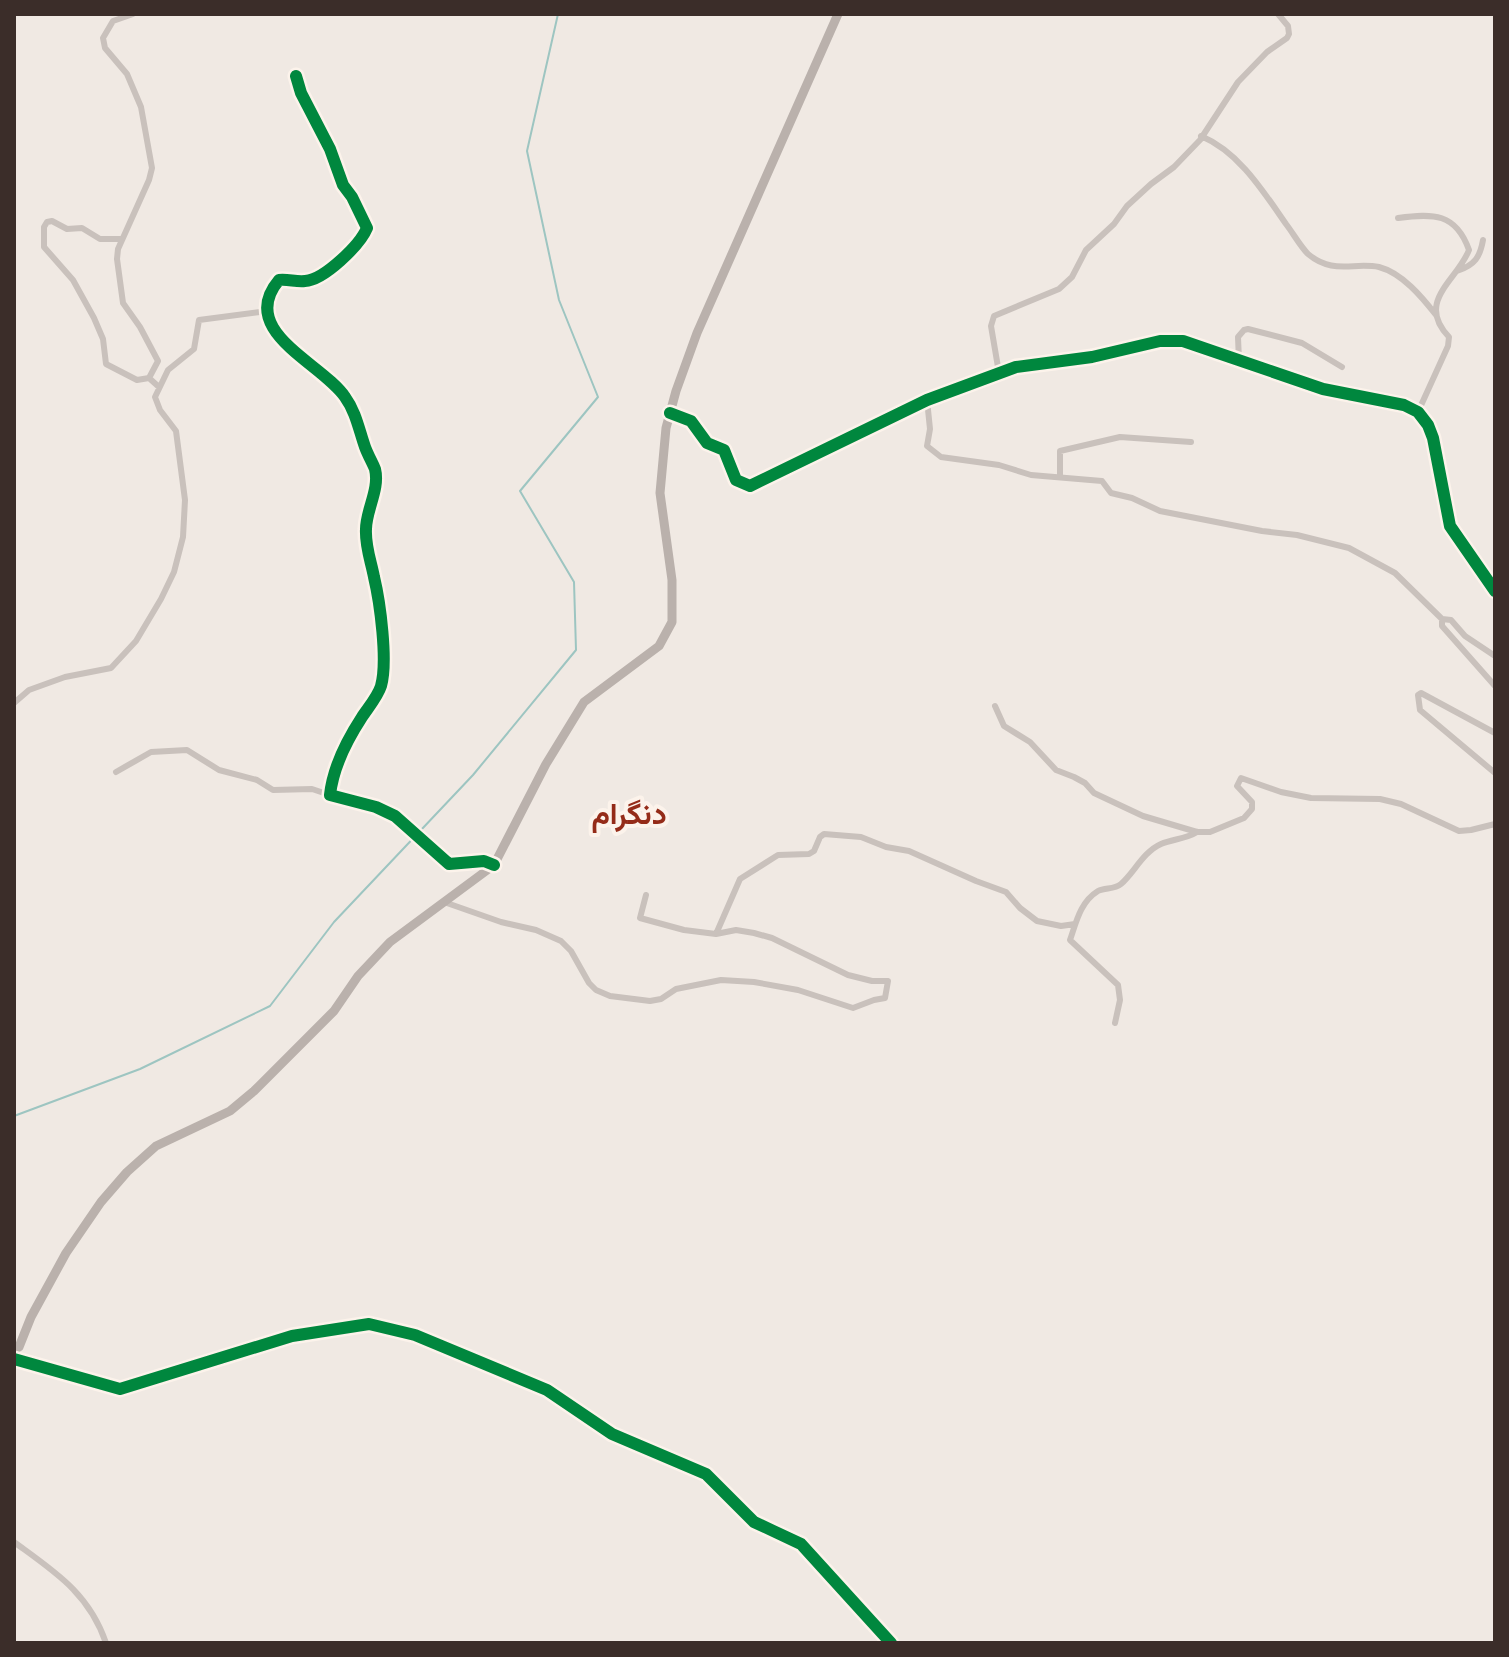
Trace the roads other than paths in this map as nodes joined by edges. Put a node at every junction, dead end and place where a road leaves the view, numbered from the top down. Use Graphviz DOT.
graph roads {
  1 [pos="133,14"];
  2 [pos="838,14"];
  3 [pos="1278,14"];
  4 [pos="296,76"];
  5 [pos="1201,136"];
  6 [pos="1398,218"];
  7 [pos="122,239"];
  8 [pos="1483,240"];
  9 [pos="1456,271"];
  10 [pos="268,311"];
  11 [pos="1436,315"];
  12 [pos="1239,361"];
  13 [pos="1342,367"];
  14 [pos="999,373"];
  15 [pos="149,378"];
  16 [pos="159,387"];
  17 [pos="927,400"];
  18 [pos="1418,412"];
  19 [pos="670,413"];
  20 [pos="1191,442"];
  21 [pos="1060,477"];
  22 [pos="1495,591"];
  23 [pos="1442,619"];
  24 [pos="1495,656"];
  25 [pos="1495,686"];
  26 [pos="14,703"];
  27 [pos="995,706"];
  28 [pos="1495,733"];
  29 [pos="116,772"];
  30 [pos="1495,773"];
  31 [pos="330,795"];
  32 [pos="1495,824"];
  33 [pos="1197,832"];
  34 [pos="494,865"];
  35 [pos="646,895"];
  36 [pos="444,902"];
  37 [pos="1075,924"];
  38 [pos="716,934"];
  39 [pos="1115,1023"];
  40 [pos="14,1350"];
  41 [pos="14,1359"];
  42 [pos="14,1542"];
  43 [pos="106,1643"];
  44 [pos="891,1643"];
  1 -- 7 [label="street"];
  2 -- 19 [label="main road"];
  3 -- 5 [label="street"];
  4 -- 10 [label="street"];
  5 -- 11 [label="street"];
  5 -- 14 [label="street"];
  6 -- 9 [label="street"];
  7 -- 15 [label="street"];
  7 -- 15 [label="street"];
  8 -- 9 [label="street"];
  9 -- 11 [label="street"];
  10 -- 16 [label="street"];
  10 -- 31 [label="street"];
  11 -- 18 [label="street"];
  12 -- 13 [label="street"];
  12 -- 14 [label="street"];
  12 -- 18 [label="street"];
  14 -- 17 [label="street"];
  15 -- 16 [label="street"];
  16 -- 26 [label="street"];
  17 -- 19 [label="street"];
  17 -- 21 [label="street"];
  18 -- 22 [label="street"];
  19 -- 34 [label="main road"];
  20 -- 21 [label="street"];
  21 -- 23 [label="street"];
  23 -- 24 [label="street"];
  23 -- 25 [label="street"];
  27 -- 33 [label="street"];
  28 -- 30 [label="street"];
  29 -- 31 [label="street"];
  31 -- 34 [label="street"];
  32 -- 33 [label="street"];
  33 -- 37 [label="street"];
  34 -- 36 [label="main road"];
  35 -- 38 [label="street"];
  36 -- 38 [label="street"];
  36 -- 40 [label="main road"];
  37 -- 38 [label="street"];
  37 -- 39 [label="street"];
  41 -- 44 [label="street"];
  42 -- 43 [label="street"];
}
